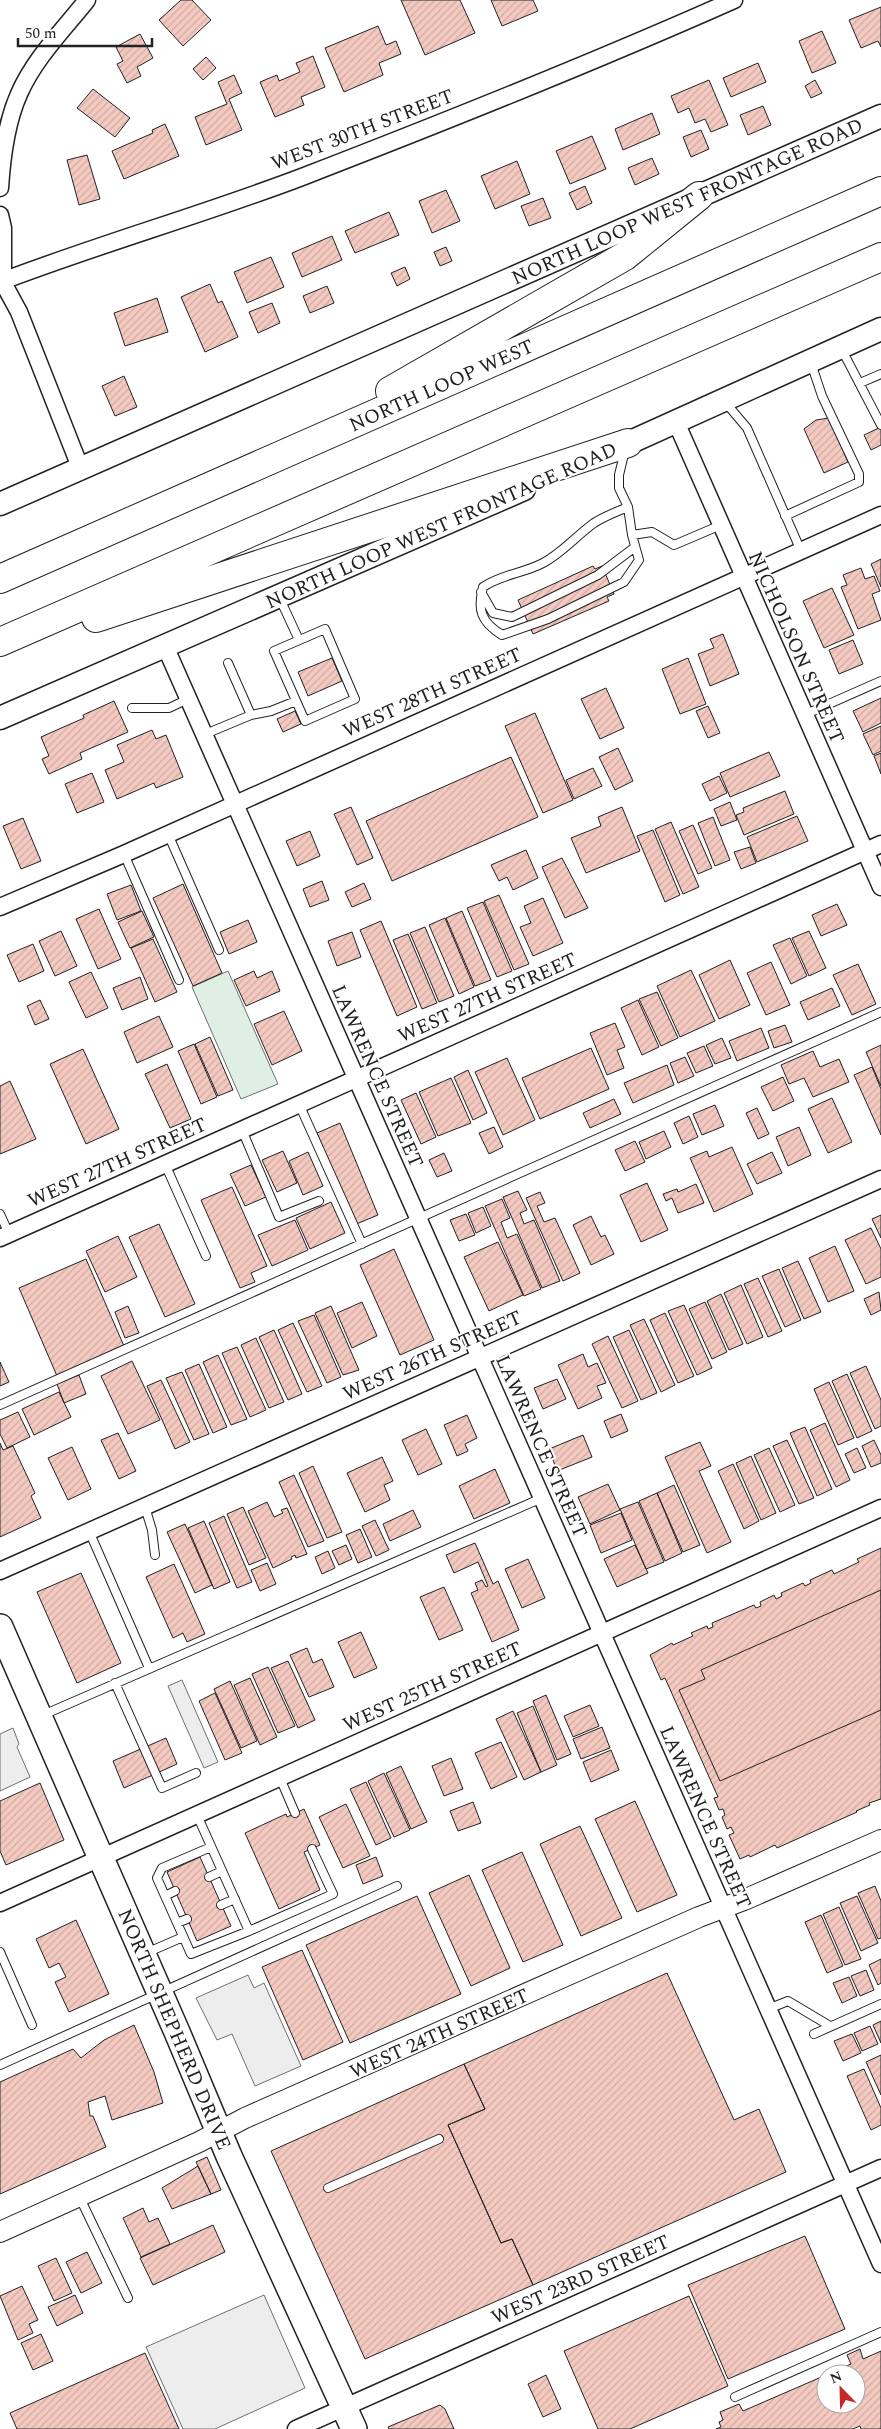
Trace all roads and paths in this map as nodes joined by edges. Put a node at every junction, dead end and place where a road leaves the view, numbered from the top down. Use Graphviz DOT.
graph roads {
  1 [pos="87,0"];
  2 [pos="734,0"];
  3 [pos="881,116"];
  4 [pos="0,188"];
  5 [pos="881,191"];
  6 [pos="699,196"];
  7 [pos="0,215"];
  8 [pos="881,257"];
  9 [pos="1,280"];
  10 [pos="881,329"];
  11 [pos="842,348"];
  12 [pos="810,362"];
  13 [pos="881,374"];
  14 [pos="860,383"];
  15 [pos="724,401"];
  16 [pos="676,422"];
  17 [pos="881,425"];
  18 [pos="628,443"];
  19 [pos="263,464"];
  20 [pos="80,467"];
  21 [pos="0,504"];
  22 [pos="628,507"];
  23 [pos="881,515"];
  24 [pos="785,516"];
  25 [pos="721,525"];
  26 [pos="632,535"];
  27 [pos="635,547"];
  28 [pos="801,551"];
  29 [pos="743,577"];
  30 [pos="0,579"];
  31 [pos="482,592"];
  32 [pos="279,596"];
  33 [pos="299,640"];
  34 [pos="0,642"];
  35 [pos="165,646"];
  36 [pos="0,650"];
  37 [pos="228,663"];
  38 [pos="881,681"];
  39 [pos="188,699"];
  40 [pos="296,701"];
  41 [pos="132,708"];
  42 [pos="251,715"];
  43 [pos="804,716"];
  44 [pos="0,718"];
  45 [pos="203,735"];
  46 [pos="234,804"];
  47 [pos="168,834"];
  48 [pos="881,844"];
  49 [pos="865,852"];
  50 [pos="124,854"];
  51 [pos="881,887"];
  52 [pos="0,907"];
  53 [pos="219,950"];
  54 [pos="179,980"];
  55 [pos="881,1012"];
  56 [pos="356,1079"];
  57 [pos="299,1104"];
  58 [pos="242,1130"];
  59 [pos="165,1164"];
  60 [pos="881,1179"];
  61 [pos="319,1201"];
  62 [pos="0,1214"];
  63 [pos="418,1219"];
  64 [pos="4,1236"];
  65 [pos="362,1244"];
  66 [pos="206,1256"];
  67 [pos="480,1357"];
  68 [pos="0,1406"];
  69 [pos="542,1498"];
  70 [pos="145,1507"];
  71 [pos="881,1508"];
  72 [pos="89,1531"];
  73 [pos="155,1556"];
  74 [pos="0,1571"];
  75 [pos="0,1627"];
  76 [pos="602,1633"];
  77 [pos="149,1668"];
  78 [pos="115,1683"];
  79 [pos="38,1716"];
  80 [pos="196,1773"];
  81 [pos="280,1778"];
  82 [pos="295,1813"];
  83 [pos="197,1815"];
  84 [pos="881,1840"];
  85 [pos="211,1847"];
  86 [pos="312,1849"];
  87 [pos="100,1857"];
  88 [pos="222,1871"];
  89 [pos="209,1877"];
  90 [pos="397,1886"];
  91 [pos="175,1891"];
  92 [pos="165,1896"];
  93 [pos="235,1899"];
  94 [pos="0,1903"];
  95 [pos="221,1905"];
  96 [pos="723,1908"];
  97 [pos="187,1919"];
  98 [pos="177,1923"];
  99 [pos="249,1930"];
  100 [pos="183,1937"];
  101 [pos="0,1952"];
  102 [pos="143,1954"];
  103 [pos="160,1993"];
  104 [pos="881,2004"];
  105 [pos="768,2009"];
  106 [pos="32,2026"];
  107 [pos="830,2026"];
  108 [pos="814,2034"];
  109 [pos="0,2065"];
  110 [pos="219,2130"];
  111 [pos="438,2139"];
  112 [pos="881,2168"];
  113 [pos="846,2184"];
  114 [pos="328,2188"];
  115 [pos="79,2196"];
  116 [pos="0,2232"];
  117 [pos="881,2264"];
  118 [pos="128,2298"];
  119 [pos="881,2332"];
  120 [pos="735,2397"];
  121 [pos="349,2418"];
  122 [pos="296,2429"];
  1 -- 4 [label="street"];
  2 -- 9 [label="street, WEST 30TH STREET"];
  3 -- 6 [label="main road, NORTH LOOP WEST FRONTAGE ROAD"];
  5 -- 19 [label="highway, NORTH LOOP WEST"];
  6 -- 19 [label="highway"];
  6 -- 20 [label="main road, NORTH LOOP WEST FRONTAGE ROAD"];
  7 -- 9 [label="street"];
  8 -- 34 [label="highway"];
  9 -- 20 [label="street"];
  10 -- 11 [label="main road, NORTH LOOP WEST FRONTAGE ROAD"];
  11 -- 12 [label="main road, NORTH LOOP WEST FRONTAGE ROAD"];
  11 -- 14 [label="lane"];
  12 -- 15 [label="main road, NORTH LOOP WEST FRONTAGE ROAD"];
  12 -- 24 [label="lane"];
  13 -- 14 [label="lane"];
  14 -- 17 [label="lane"];
  15 -- 16 [label="main road, NORTH LOOP WEST FRONTAGE ROAD"];
  15 -- 24 [label="lane"];
  16 -- 18 [label="main road, NORTH LOOP WEST FRONTAGE ROAD"];
  16 -- 25 [label="street, NICHOLSON STREET"];
  18 -- 22 [label="lane"];
  18 -- 32 [label="main road, NORTH LOOP WEST FRONTAGE ROAD"];
  18 -- 36 [label="highway"];
  19 -- 30 [label="highway, NORTH LOOP WEST"];
  20 -- 21 [label="main road, NORTH LOOP WEST FRONTAGE ROAD"];
  22 -- 26 [label="lane"];
  22 -- 31 [label="lane"];
  23 -- 28 [label="street, WEST 28TH STREET"];
  24 -- 28 [label="lane"];
  25 -- 26 [label="lane"];
  25 -- 29 [label="street, NICHOLSON STREET"];
  26 -- 27 [label="lane"];
  27 -- 31 [label="lane"];
  27 -- 31 [label="lane"];
  28 -- 29 [label="street, WEST 28TH STREET"];
  29 -- 43 [label="street, NICHOLSON STREET"];
  29 -- 46 [label="street, WEST 28TH STREET"];
  32 -- 33 [label="lane"];
  32 -- 35 [label="main road, NORTH LOOP WEST FRONTAGE ROAD"];
  33 -- 40 [label="lane"];
  33 -- 40 [label="lane"];
  35 -- 39 [label="street, LAWRENCE STREET"];
  35 -- 44 [label="main road, NORTH LOOP WEST FRONTAGE ROAD"];
  37 -- 42 [label="lane"];
  38 -- 43 [label="lane"];
  39 -- 41 [label="lane"];
  39 -- 45 [label="street, LAWRENCE STREET"];
  40 -- 42 [label="lane"];
  42 -- 45 [label="lane"];
  43 -- 49 [label="street, NICHOLSON STREET"];
  45 -- 46 [label="street, LAWRENCE STREET"];
  46 -- 47 [label="street, WEST 28TH STREET"];
  46 -- 56 [label="street, LAWRENCE STREET"];
  47 -- 50 [label="street, WEST 28TH STREET"];
  47 -- 53 [label="lane"];
  48 -- 49 [label="street, WEST 27TH STREET"];
  49 -- 51 [label="street, NICHOLSON STREET"];
  49 -- 56 [label="street, WEST 27TH STREET"];
  50 -- 52 [label="street, WEST 28TH STREET"];
  50 -- 54 [label="lane"];
  55 -- 63 [label="lane"];
  56 -- 57 [label="street, WEST 27TH STREET"];
  56 -- 63 [label="street, LAWRENCE STREET"];
  57 -- 58 [label="street, WEST 27TH STREET"];
  57 -- 65 [label="lane"];
  58 -- 59 [label="street, WEST 27TH STREET"];
  58 -- 61 [label="lane"];
  59 -- 64 [label="street, WEST 27TH STREET"];
  59 -- 66 [label="lane"];
  60 -- 67 [label="street, WEST 26TH STREET"];
  62 -- 64 [label="lane"];
  63 -- 65 [label="lane"];
  63 -- 67 [label="street, LAWRENCE STREET"];
  65 -- 68 [label="lane"];
  67 -- 69 [label="street, LAWRENCE STREET"];
  67 -- 70 [label="street, WEST 26TH STREET"];
  69 -- 76 [label="street, LAWRENCE STREET"];
  69 -- 77 [label="lane"];
  70 -- 72 [label="street, WEST 26TH STREET"];
  70 -- 73 [label="lane"];
  71 -- 76 [label="street, WEST 25TH STREET"];
  72 -- 74 [label="street, WEST 26TH STREET"];
  72 -- 77 [label="lane"];
  75 -- 79 [label="main road, NORTH SHEPHERD DRIVE"];
  76 -- 81 [label="street, WEST 25TH STREET"];
  76 -- 96 [label="street, LAWRENCE STREET"];
  77 -- 78 [label="lane"];
  78 -- 79 [label="lane"];
  78 -- 80 [label="lane"];
  79 -- 87 [label="main road, NORTH SHEPHERD DRIVE"];
  81 -- 82 [label="lane"];
  81 -- 83 [label="street, WEST 25TH STREET"];
  83 -- 85 [label="lane"];
  83 -- 87 [label="street, WEST 25TH STREET"];
  84 -- 96 [label="street, WEST 24TH STREET"];
  85 -- 88 [label="lane"];
  85 -- 92 [label="lane"];
  86 -- 99 [label="lane"];
  87 -- 94 [label="street, WEST 25TH STREET"];
  87 -- 102 [label="main road, NORTH SHEPHERD DRIVE"];
  88 -- 89 [label="lane"];
  88 -- 93 [label="lane"];
  90 -- 103 [label="lane"];
  91 -- 92 [label="lane"];
  92 -- 98 [label="lane"];
  93 -- 95 [label="lane"];
  93 -- 99 [label="lane"];
  96 -- 105 [label="street, LAWRENCE STREET"];
  96 -- 110 [label="street, WEST 24TH STREET"];
  97 -- 98 [label="lane"];
  98 -- 100 [label="lane"];
  99 -- 100 [label="lane"];
  100 -- 102 [label="lane"];
  101 -- 106 [label="lane"];
  102 -- 103 [label="main road, NORTH SHEPHERD DRIVE"];
  103 -- 109 [label="lane"];
  103 -- 110 [label="main road, NORTH SHEPHERD DRIVE"];
  104 -- 107 [label="lane"];
  105 -- 107 [label="lane"];
  105 -- 113 [label="street, LAWRENCE STREET"];
  107 -- 108 [label="lane"];
  110 -- 115 [label="street, WEST 24TH STREET"];
  110 -- 121 [label="main road, NORTH SHEPHERD DRIVE"];
  111 -- 114 [label="lane"];
  112 -- 113 [label="street, WEST 23RD STREET"];
  113 -- 117 [label="street, LAWRENCE STREET"];
  113 -- 121 [label="street, WEST 23RD STREET"];
  115 -- 116 [label="street, WEST 24TH STREET"];
  115 -- 118 [label="lane"];
  119 -- 120 [label="lane"];
  121 -- 122 [label="street, WEST 23RD STREET"];
}
